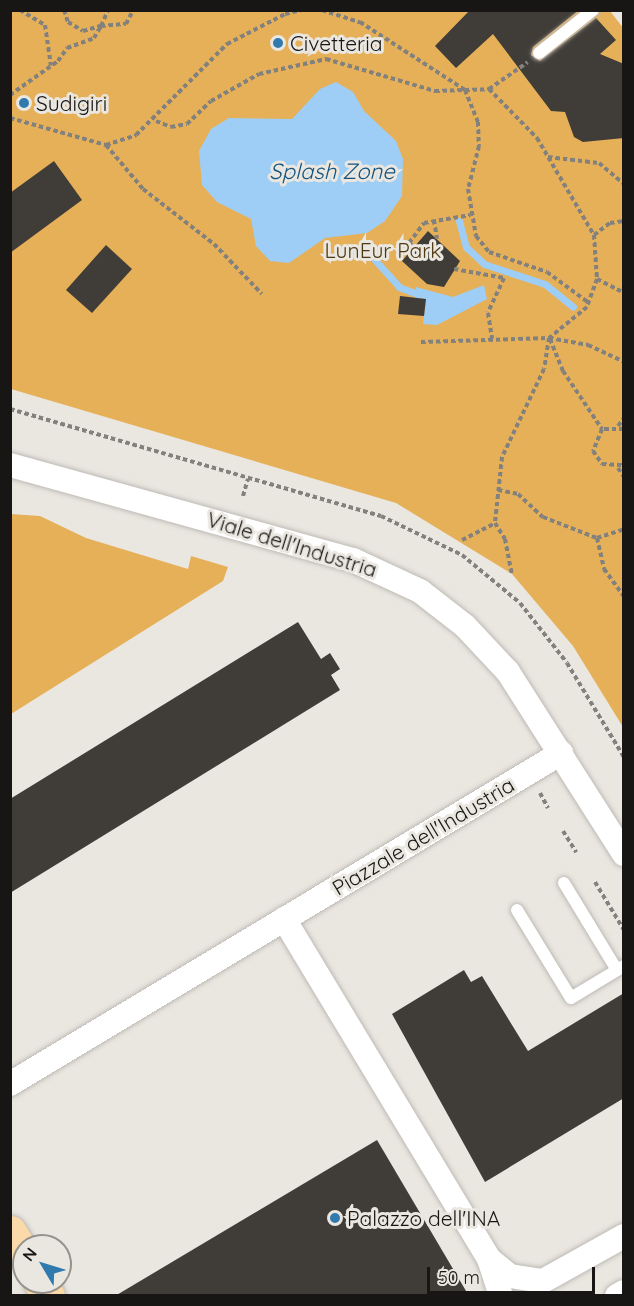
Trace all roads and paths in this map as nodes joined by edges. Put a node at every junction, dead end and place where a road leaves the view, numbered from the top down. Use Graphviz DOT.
graph roads {
  1 [pos="20,10"];
  2 [pos="64,10"];
  3 [pos="108,10"];
  4 [pos="133,10"];
  5 [pos="302,10"];
  6 [pos="322,10"];
  7 [pos="593,10"];
  8 [pos="284,12"];
  9 [pos="101,26"];
  10 [pos="539,53"];
  11 [pos="51,66"];
  12 [pos="489,89"];
  13 [pos="465,90"];
  14 [pos="10,95"];
  15 [pos="10,118"];
  16 [pos="156,121"];
  17 [pos="106,145"];
  18 [pos="548,157"];
  19 [pos="624,184"];
  20 [pos="469,215"];
  21 [pos="435,220"];
  22 [pos="624,221"];
  23 [pos="594,235"];
  24 [pos="437,238"];
  25 [pos="414,247"];
  26 [pos="454,269"];
  27 [pos="597,279"];
  28 [pos="624,293"];
  29 [pos="262,294"];
  30 [pos="588,303"];
  31 [pos="549,338"];
  32 [pos="492,339"];
  33 [pos="421,342"];
  34 [pos="624,362"];
  35 [pos="624,418"];
  36 [pos="618,426"];
  37 [pos="602,429"];
  38 [pos="624,429"];
  39 [pos="10,465"];
  40 [pos="624,465"];
  41 [pos="618,468"];
  42 [pos="624,477"];
  43 [pos="248,479"];
  44 [pos="498,490"];
  45 [pos="243,496"];
  46 [pos="495,523"];
  47 [pos="624,529"];
  48 [pos="597,538"];
  49 [pos="462,540"];
  50 [pos="512,574"];
  51 [pos="624,597"];
  52 [pos="561,753"];
  53 [pos="540,794"];
  54 [pos="549,808"];
  55 [pos="563,831"];
  56 [pos="576,852"];
  57 [pos="624,854"];
  58 [pos="595,882"];
  59 [pos="564,883"];
  60 [pos="517,910"];
  61 [pos="284,918"];
  62 [pos="624,930"];
  63 [pos="620,968"];
  64 [pos="10,1084"];
  65 [pos="624,1236"];
  66 [pos="489,1259"];
  67 [pos="624,1292"];
  68 [pos="501,1296"];
  69 [pos="617,1296"];
  1 -- 11 [label="path"];
  2 -- 9 [label="path"];
  3 -- 9 [label="path"];
  4 -- 9 [label="path"];
  5 -- 8 [label="path"];
  6 -- 13 [label="path"];
  7 -- 10 [label="lane"];
  8 -- 16 [label="path"];
  9 -- 11 [label="path"];
  10 -- 12 [label="path"];
  11 -- 14 [label="path"];
  12 -- 13 [label="path"];
  12 -- 18 [label="path"];
  13 -- 16 [label="path"];
  13 -- 20 [label="path"];
  15 -- 17 [label="path"];
  16 -- 17 [label="path"];
  17 -- 29 [label="path"];
  18 -- 19 [label="path"];
  18 -- 23 [label="path"];
  20 -- 21 [label="path"];
  20 -- 30 [label="path"];
  21 -- 24 [label="path"];
  21 -- 25 [label="path"];
  22 -- 23 [label="path"];
  23 -- 27 [label="path"];
  26 -- 32 [label="path"];
  27 -- 28 [label="path"];
  27 -- 30 [label="path"];
  30 -- 31 [label="path"];
  31 -- 32 [label="path"];
  31 -- 34 [label="path"];
  31 -- 37 [label="path"];
  31 -- 44 [label="path"];
  32 -- 33 [label="path"];
  35 -- 36 [label="path"];
  36 -- 37 [label="path"];
  36 -- 38 [label="path"];
  37 -- 41 [label="path"];
  39 -- 52 [label="street, Viale dell'Industria"];
  40 -- 41 [label="path"];
  41 -- 42 [label="path"];
  43 -- 45 [label="path"];
  44 -- 46 [label="path"];
  44 -- 48 [label="path"];
  46 -- 49 [label="path"];
  46 -- 50 [label="path"];
  47 -- 48 [label="path"];
  48 -- 51 [label="path"];
  52 -- 57 [label="street, Viale dell'Industria"];
  52 -- 61 [label="street, Piazzale dell'Industria"];
  53 -- 54 [label="path"];
  55 -- 56 [label="path"];
  58 -- 62 [label="path"];
  59 -- 63 [label="lane"];
  60 -- 63 [label="lane"];
  61 -- 64 [label="street, Piazzale dell'Industria"];
  61 -- 66 [label="street"];
  65 -- 66 [label="street"];
  66 -- 68 [label="street"];
  67 -- 69 [label="street"];
}
